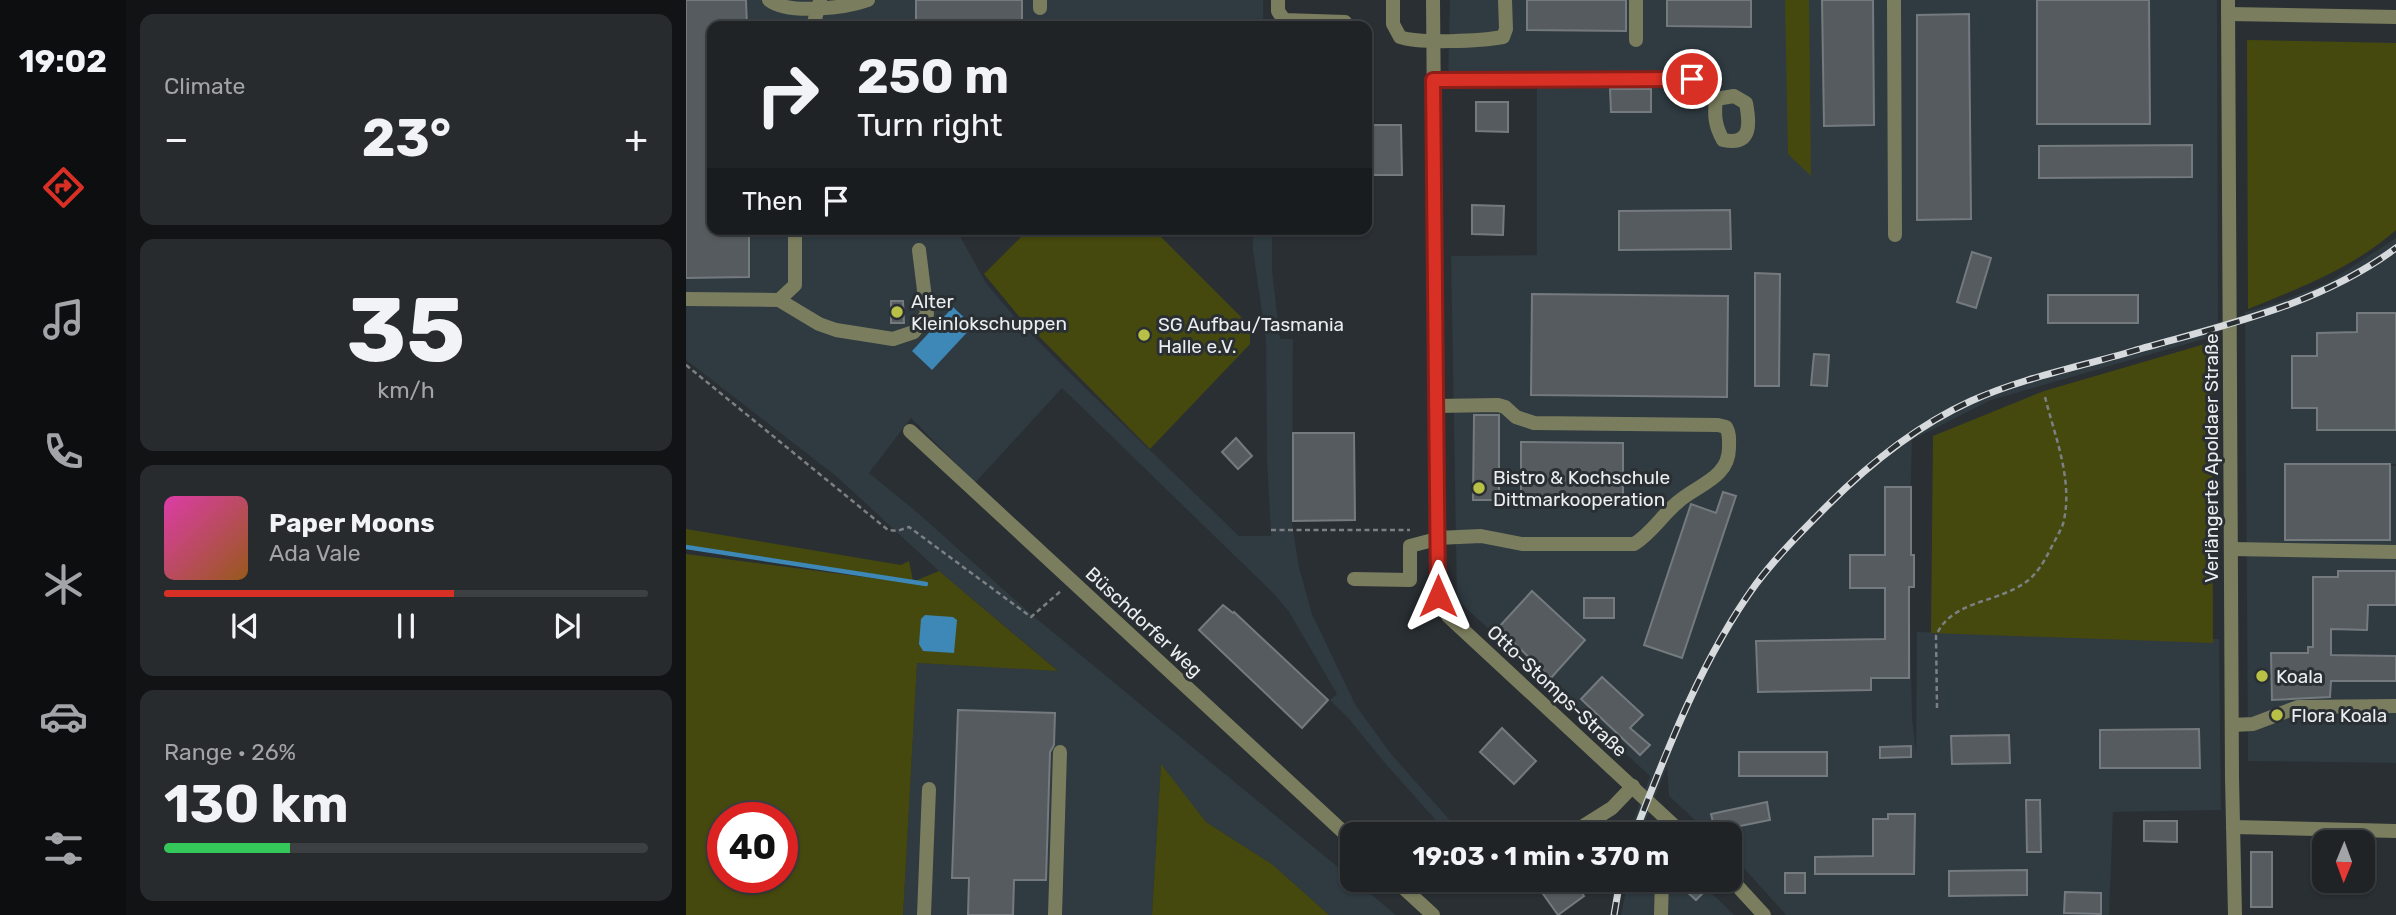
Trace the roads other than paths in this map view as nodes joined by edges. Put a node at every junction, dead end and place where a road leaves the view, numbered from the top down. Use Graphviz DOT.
graph roads {
  1 [pos="769,0"];
  2 [pos="868,0"];
  3 [pos="1279,0"];
  4 [pos="1393,0"];
  5 [pos="1433,0"];
  6 [pos="1505,0"];
  7 [pos="1636,0"];
  8 [pos="1894,0"];
  9 [pos="820,4"];
  10 [pos="2228,7"];
  11 [pos="2396,17"];
  12 [pos="815,21"];
  13 [pos="1314,21"];
  14 [pos="1433,40"];
  15 [pos="1636,40"];
  16 [pos="1433,80"];
  17 [pos="1716,99"];
  18 [pos="795,235"];
  19 [pos="1895,235"];
  20 [pos="919,250"];
  21 [pos="686,299"];
  22 [pos="779,300"];
  23 [pos="1436,406"];
  24 [pos="909,431"];
  25 [pos="1438,537"];
  26 [pos="2231,549"];
  27 [pos="2396,552"];
  28 [pos="1354,579"];
  29 [pos="2396,706"];
  30 [pos="2232,725"];
  31 [pos="1060,752"];
  32 [pos="1633,786"];
  33 [pos="929,789"];
  34 [pos="1590,822"];
  35 [pos="1670,822"];
  36 [pos="2233,827"];
  37 [pos="1340,829"];
  38 [pos="2396,831"];
  39 [pos="1742,891"];
  40 [pos="1408,892"];
  41 [pos="1662,892"];
  42 [pos="924,915"];
  43 [pos="1055,915"];
  44 [pos="1433,915"];
  45 [pos="1661,915"];
  46 [pos="1764,915"];
  47 [pos="2235,915"];
  1 -- 9 [label="street"];
  2 -- 9 [label="street"];
  3 -- 13 [label="street"];
  4 -- 14 [label="street"];
  5 -- 14 [label="street, Otto-Stomps-Straße"];
  6 -- 14 [label="street"];
  7 -- 15 [label="street"];
  8 -- 19 [label="street"];
  9 -- 12 [label="street"];
  10 -- 11 [label="street"];
  10 -- 26 [label="street, Verlängerte Apoldaer Straße"];
  14 -- 16 [label="street, Otto-Stomps-Straße"];
  16 -- 17 [label="street"];
  16 -- 23 [label="street, Otto-Stomps-Straße"];
  18 -- 22 [label="street"];
  20 -- 22 [label="street"];
  21 -- 22 [label="street"];
  23 -- 25 [label="street, Otto-Stomps-Straße"];
  23 -- 25 [label="street"];
  24 -- 37 [label="street, Büschdorfer Weg"];
  25 -- 28 [label="street"];
  25 -- 32 [label="street, Otto-Stomps-Straße"];
  26 -- 27 [label="street"];
  26 -- 30 [label="street, Verlängerte Apoldaer Straße"];
  29 -- 30 [label="street"];
  30 -- 36 [label="street, Verlängerte Apoldaer Straße"];
  31 -- 43 [label="street"];
  32 -- 34 [label="street"];
  32 -- 35 [label="street, Otto-Stomps-Straße"];
  33 -- 42 [label="street"];
  36 -- 38 [label="street"];
  36 -- 47 [label="street, Verlängerte Apoldaer Straße"];
  39 -- 46 [label="street"];
  40 -- 44 [label="street"];
  41 -- 45 [label="street"];
}
